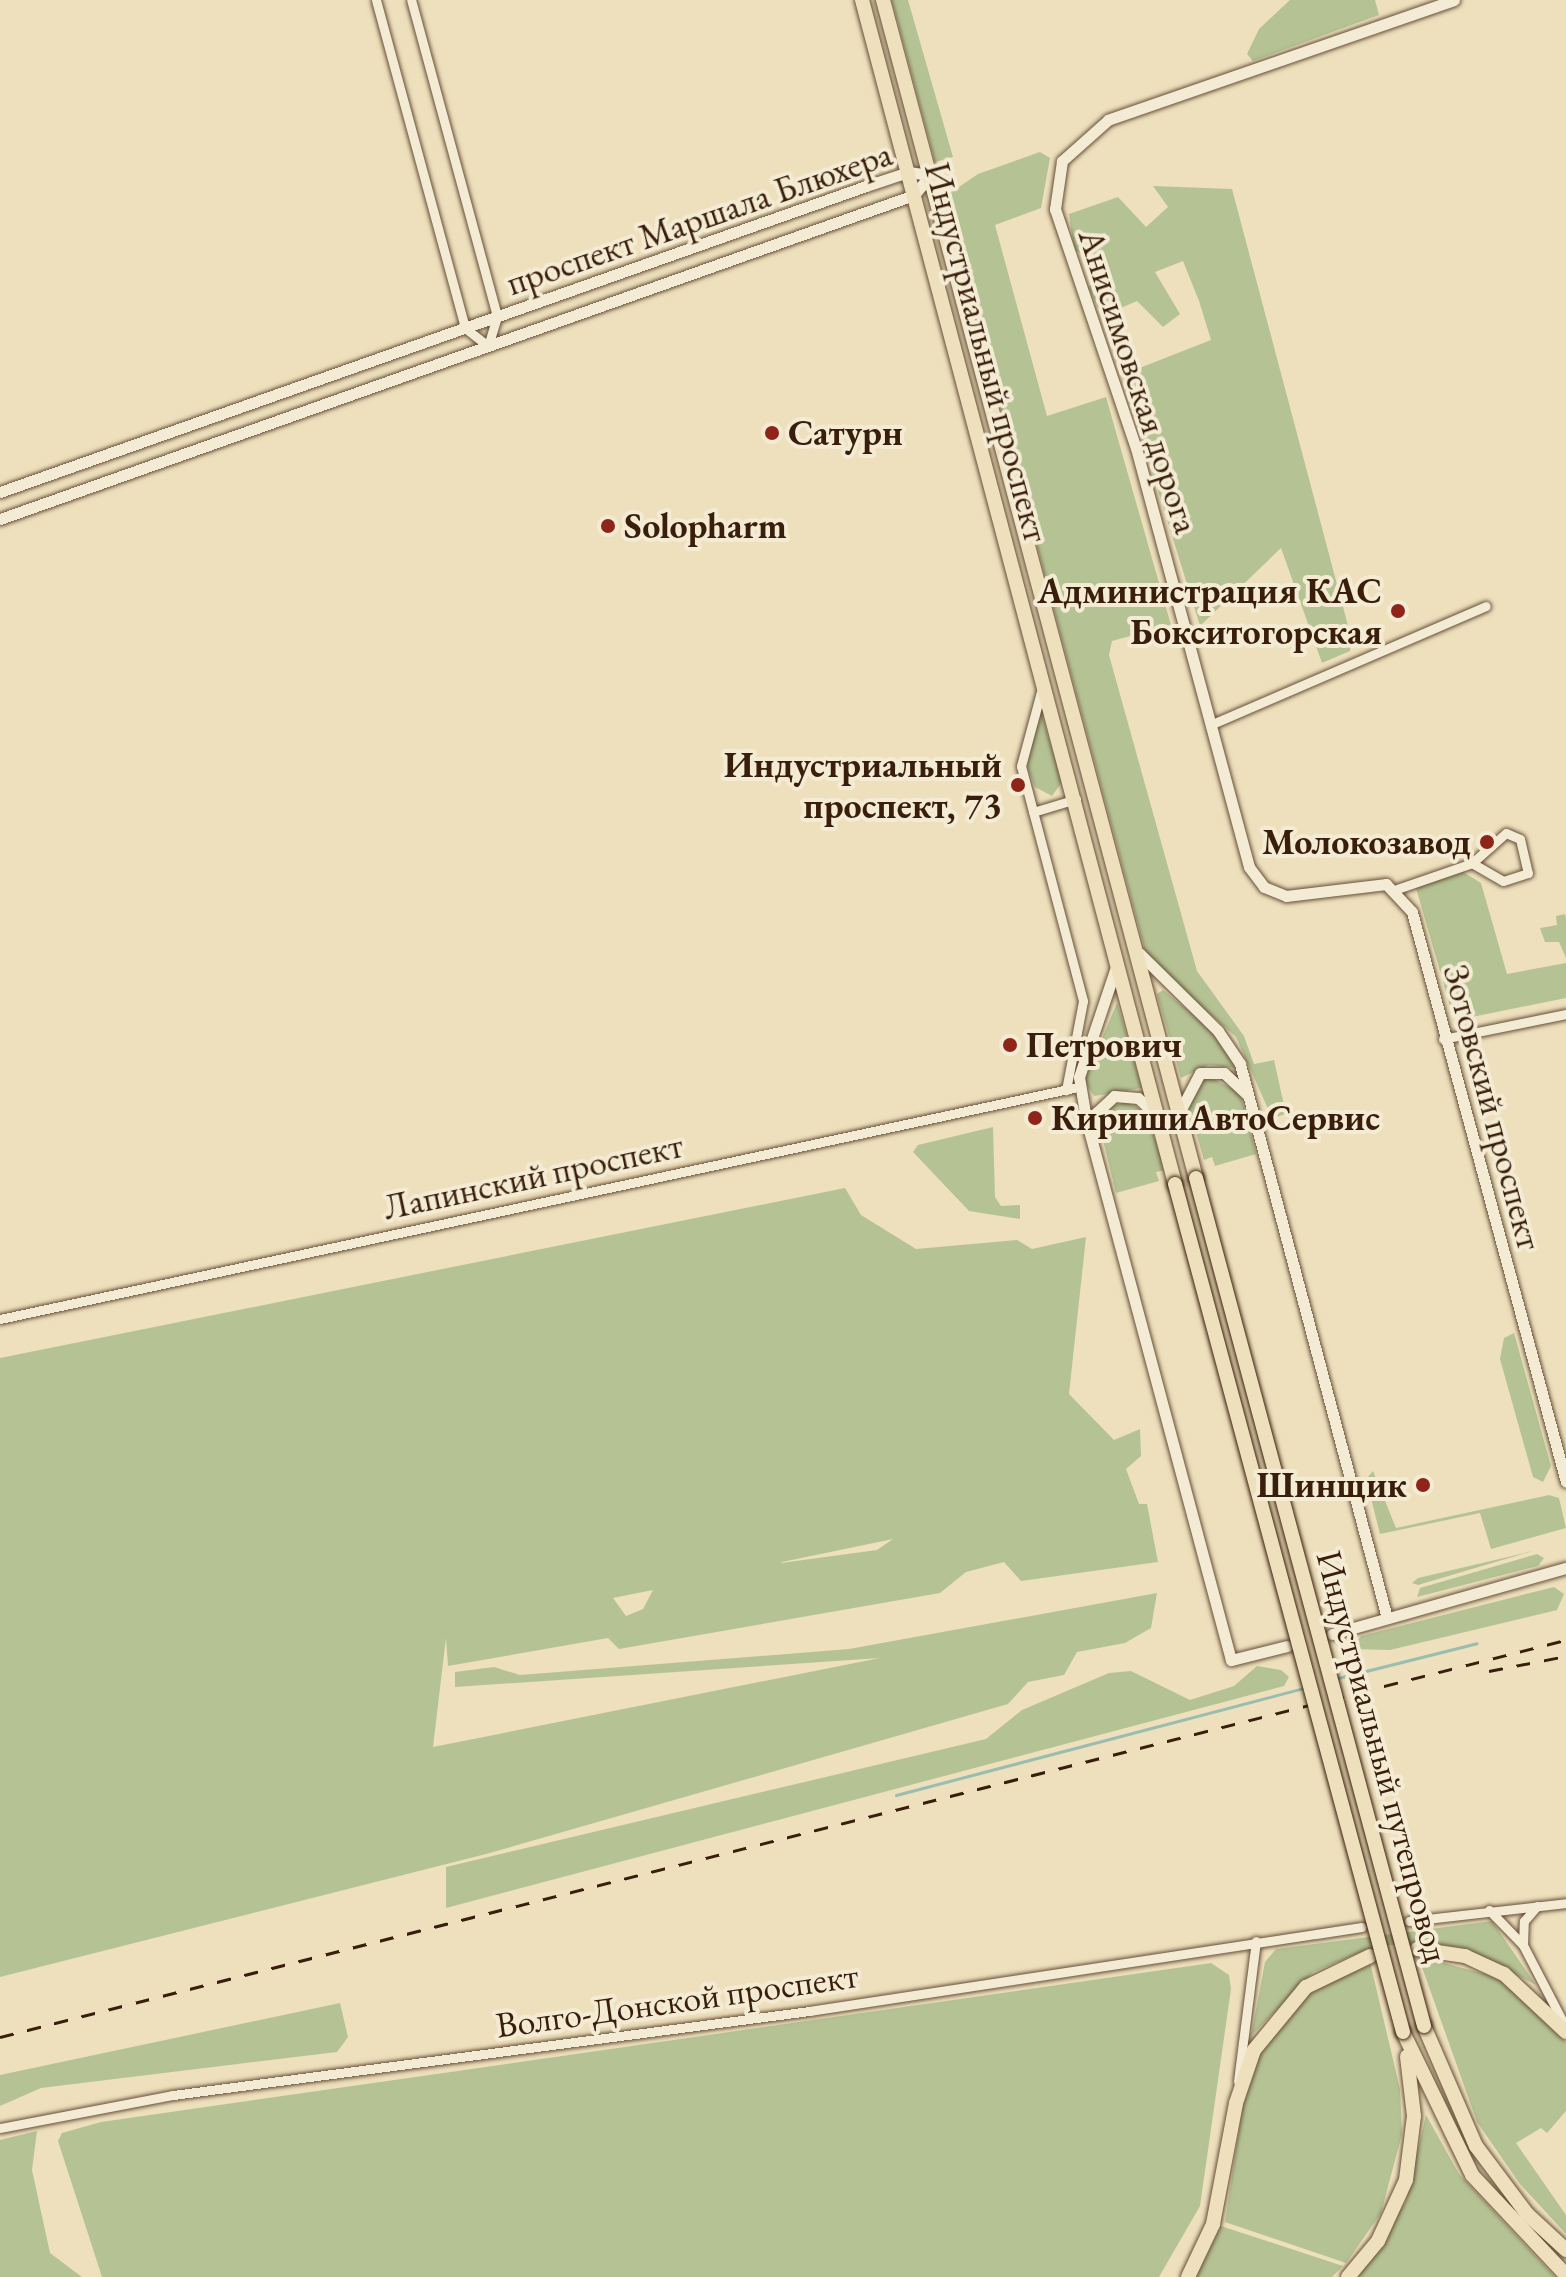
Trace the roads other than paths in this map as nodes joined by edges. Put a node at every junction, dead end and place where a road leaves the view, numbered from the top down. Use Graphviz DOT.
graph roads {
  1 [pos="376,0"];
  2 [pos="411,0"];
  3 [pos="862,0"];
  4 [pos="883,0"];
  5 [pos="1454,0"];
  6 [pos="908,172"];
  7 [pos="930,175"];
  8 [pos="914,195"];
  9 [pos="497,316"];
  10 [pos="465,328"];
  11 [pos="488,346"];
  12 [pos="0,492"];
  13 [pos="0,519"];
  14 [pos="1486,606"];
  15 [pos="1044,683"];
  16 [pos="1212,724"];
  17 [pos="1076,799"];
  18 [pos="1033,812"];
  19 [pos="1472,863"];
  20 [pos="1397,889"];
  21 [pos="1137,950"];
  22 [pos="1117,954"];
  23 [pos="1566,1014"];
  24 [pos="1443,1039"];
  25 [pos="1072,1088"];
  26 [pos="1250,1098"];
  27 [pos="1179,1113"];
  28 [pos="1159,1120"];
  29 [pos="1091,1137"];
  30 [pos="1196,1178"];
  31 [pos="1175,1184"];
  32 [pos="0,1319"];
  33 [pos="1562,1454"];
  34 [pos="1566,1482"];
  35 [pos="1566,1568"];
  36 [pos="1387,1618"];
  37 [pos="1332,1634"];
  38 [pos="1287,1646"];
  39 [pos="1566,1903"];
  40 [pos="1537,1906"];
  41 [pos="1489,1910"];
  42 [pos="1409,1921"];
  43 [pos="1362,1927"];
  44 [pos="1256,1941"];
  45 [pos="1523,1945"];
  46 [pos="1417,1949"];
  47 [pos="1370,1956"];
  48 [pos="1566,2030"];
  49 [pos="1403,2032"];
  50 [pos="1236,2103"];
  51 [pos="0,2128"];
  52 [pos="1566,2250"];
  53 [pos="1566,2275"];
  54 [pos="1188,2277"];
  55 [pos="1348,2277"];
  1 -- 10 [label="street"];
  2 -- 9 [label="street"];
  3 -- 6 [label="main road, Индустриальный проспект"];
  4 -- 7 [label="main road, Индустриальный проспект"];
  5 -- 16 [label="street, Анисимовская дорога"];
  6 -- 7 [label="street, проспект Маршала Блюхера"];
  6 -- 8 [label="main road, Индустриальный проспект"];
  6 -- 9 [label="street, проспект Маршала Блюхера"];
  7 -- 8 [label="street, проспект Маршала Блюхера"];
  7 -- 21 [label="main road, Индустриальный проспект"];
  8 -- 11 [label="street, проспект Маршала Блюхера"];
  8 -- 15 [label="main road, Индустриальный проспект"];
  9 -- 10 [label="street, проспект Маршала Блюхера"];
  9 -- 11 [label="street"];
  10 -- 11 [label="street"];
  10 -- 12 [label="street, проспект Маршала Блюхера"];
  11 -- 13 [label="street, проспект Маршала Блюхера"];
  14 -- 16 [label="street"];
  15 -- 17 [label="main road, Индустриальный проспект"];
  15 -- 18 [label="street"];
  16 -- 20 [label="street, Анисимовская дорога"];
  17 -- 18 [label="street"];
  17 -- 22 [label="main road, Индустриальный проспект"];
  18 -- 25 [label="street"];
  19 -- 19 [label="street"];
  19 -- 20 [label="street"];
  20 -- 24 [label="street, Зотовский проспект"];
  21 -- 26 [label="street"];
  21 -- 27 [label="main road, Индустриальный проспект"];
  22 -- 25 [label="street"];
  22 -- 28 [label="main road, Индустриальный проспект"];
  23 -- 24 [label="street"];
  24 -- 33 [label="street, Зотовский проспект"];
  25 -- 29 [label="street"];
  25 -- 32 [label="street, Лапинский проспект"];
  26 -- 27 [label="street"];
  26 -- 36 [label="street"];
  27 -- 30 [label="main road, Индустриальный проспект"];
  28 -- 29 [label="street"];
  28 -- 31 [label="main road, Индустриальный проспект"];
  29 -- 38 [label="street"];
  30 -- 52 [label="main road, Индустриальный путепровод, bridge"];
  31 -- 49 [label="main road, Индустриальный путепровод, bridge"];
  33 -- 34 [label="street, Зотовский проспект"];
  35 -- 36 [label="street"];
  36 -- 37 [label="street"];
  39 -- 40 [label="street"];
  40 -- 41 [label="street"];
  40 -- 45 [label="street"];
  41 -- 42 [label="street"];
  41 -- 45 [label="street"];
  43 -- 44 [label="street, Волго-Донской проспект"];
  44 -- 50 [label="street"];
  44 -- 51 [label="street, Волго-Донской проспект"];
  45 -- 48 [label="street"];
  46 -- 48 [label="main road"];
  47 -- 50 [label="main road"];
  49 -- 53 [label="main road"];
  49 -- 55 [label="main road"];
  50 -- 54 [label="main road"];
}
